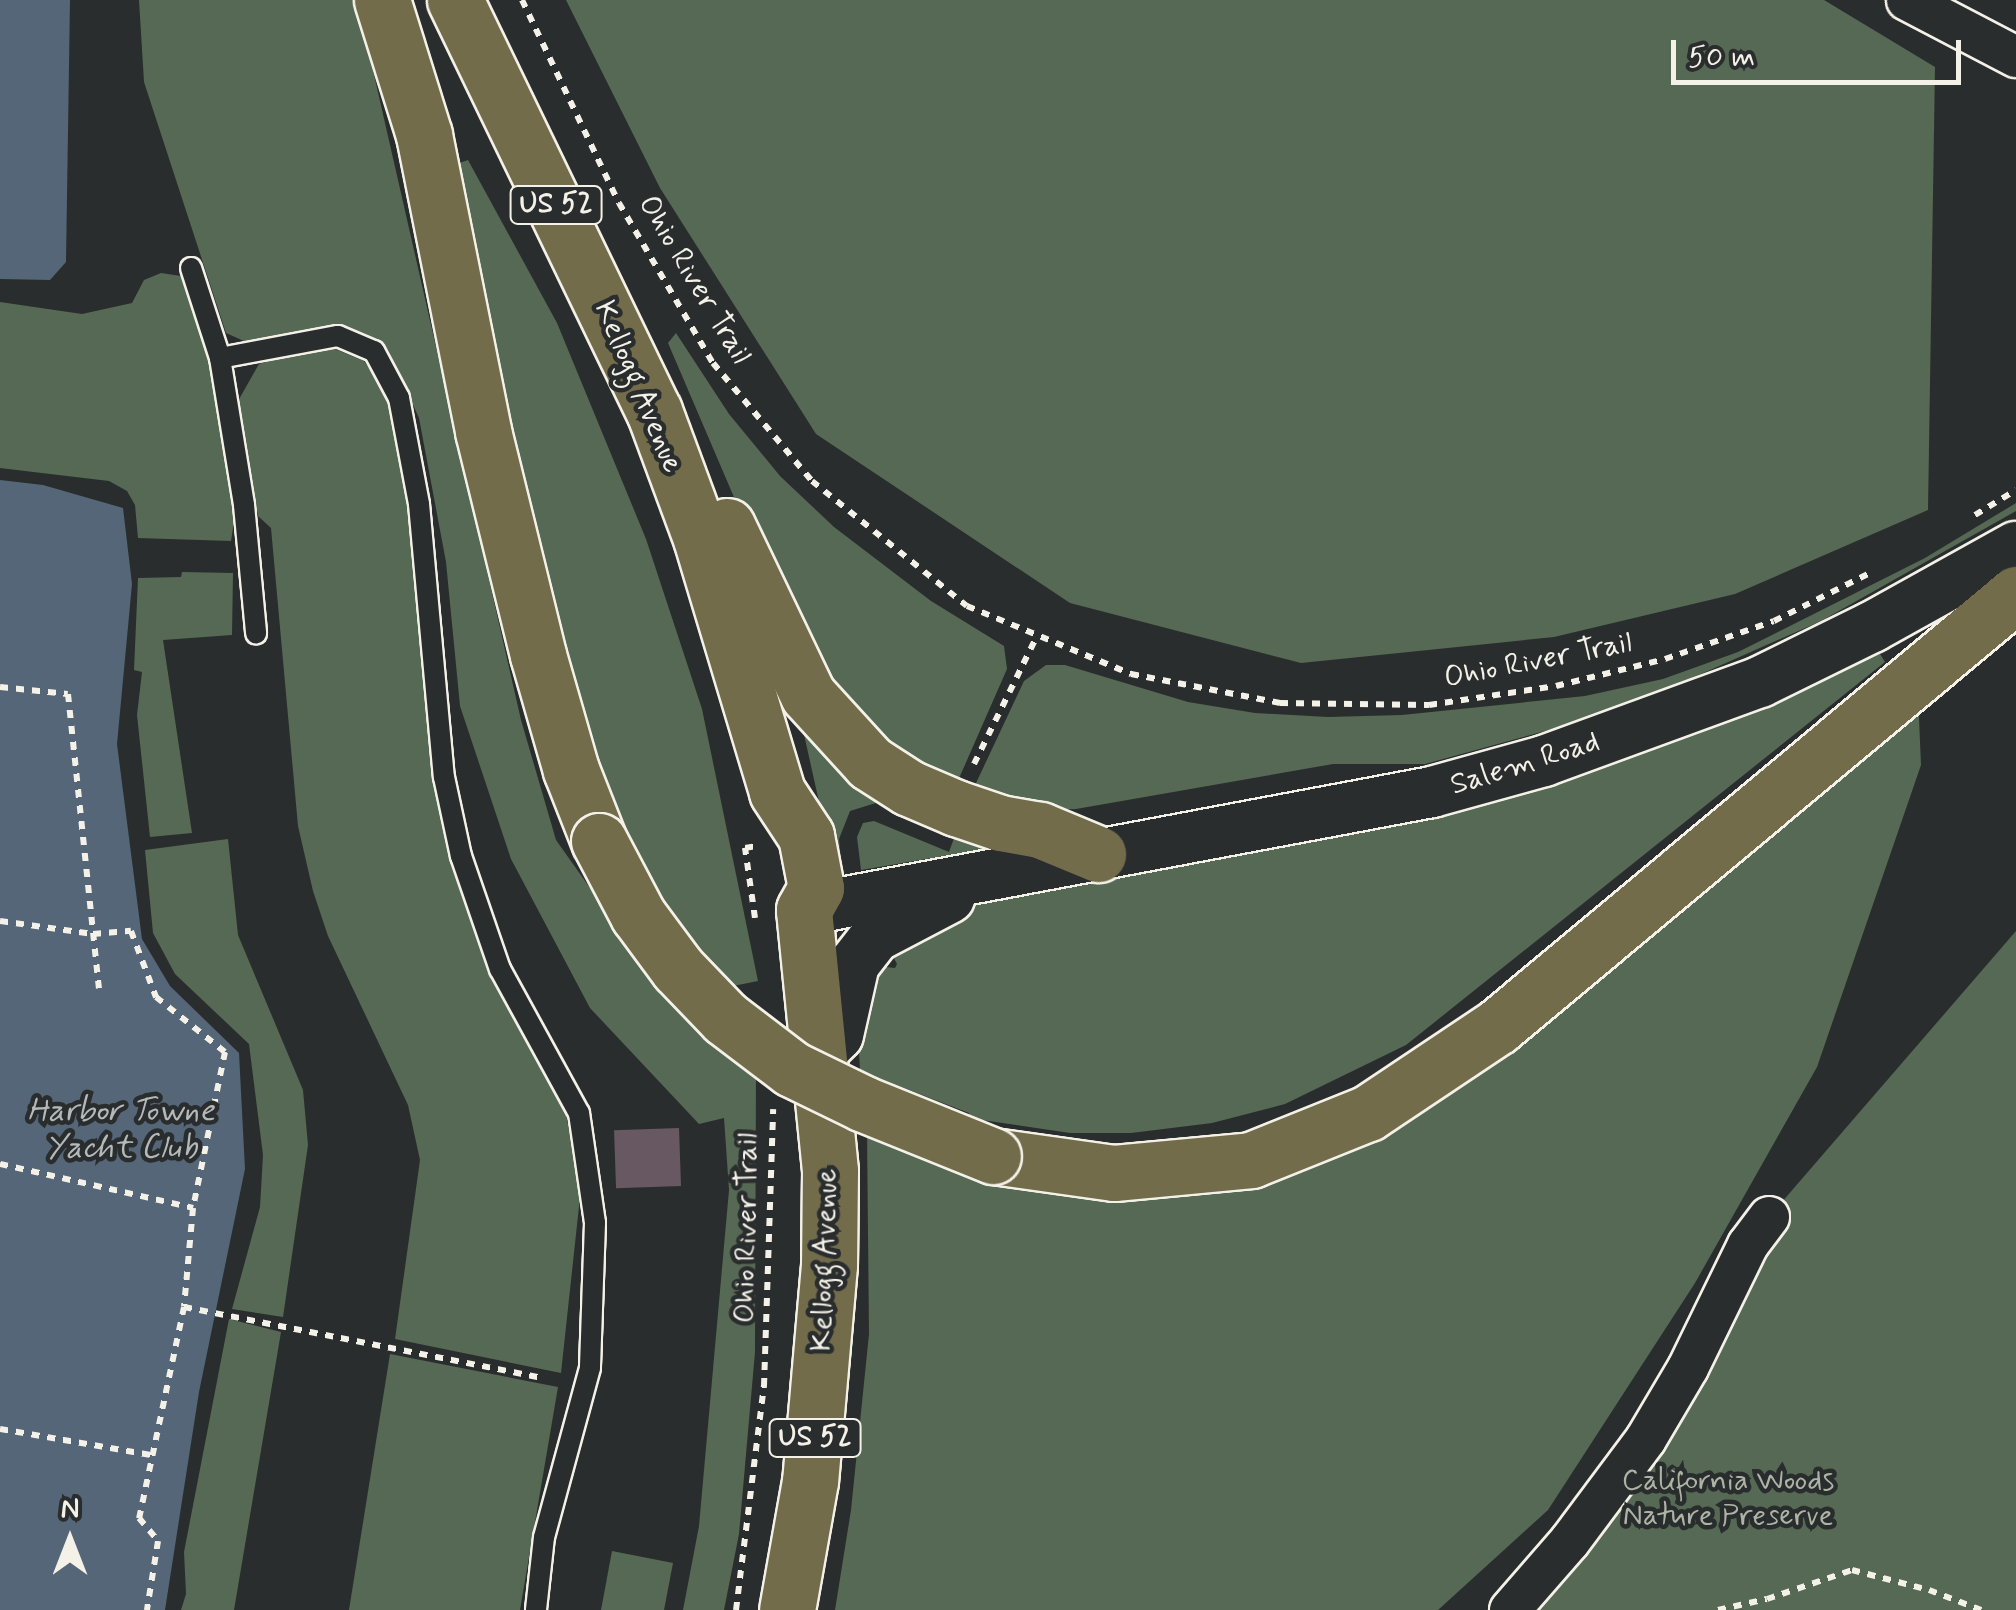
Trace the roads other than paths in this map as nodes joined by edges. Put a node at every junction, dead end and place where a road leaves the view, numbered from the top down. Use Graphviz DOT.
graph roads {
  1 [pos="382,0"];
  2 [pos="455,0"];
  3 [pos="1906,0"];
  4 [pos="2016,57"];
  5 [pos="191,268"];
  6 [pos="220,358"];
  7 [pos="654,410"];
  8 [pos="2016,546"];
  9 [pos="2016,594"];
  10 [pos="256,633"];
  11 [pos="1098,854"];
  12 [pos="998,873"];
  13 [pos="780,916"];
  14 [pos="820,1053"];
  15 [pos="1770,1217"];
  16 [pos="536,1610"];
  17 [pos="788,1610"];
  18 [pos="1510,1610"];
  1 -- 9 [label="main road, bridge"];
  2 -- 7 [label="main road, Kellogg Avenue / US 52"];
  3 -- 4 [label="street"];
  5 -- 6 [label="lane"];
  6 -- 10 [label="lane"];
  6 -- 16 [label="lane"];
  7 -- 11 [label="main road"];
  7 -- 13 [label="main road, Kellogg Avenue / US 52"];
  8 -- 11 [label="street, Salem Road"];
  11 -- 12 [label="street, Salem Road"];
  12 -- 13 [label="street, Salem Road"];
  12 -- 14 [label="street, Salem Road"];
  13 -- 14 [label="main road, Kellogg Avenue / US 52"];
  14 -- 17 [label="main road, Kellogg Avenue / US 52"];
  15 -- 18 [label="street"];
}
